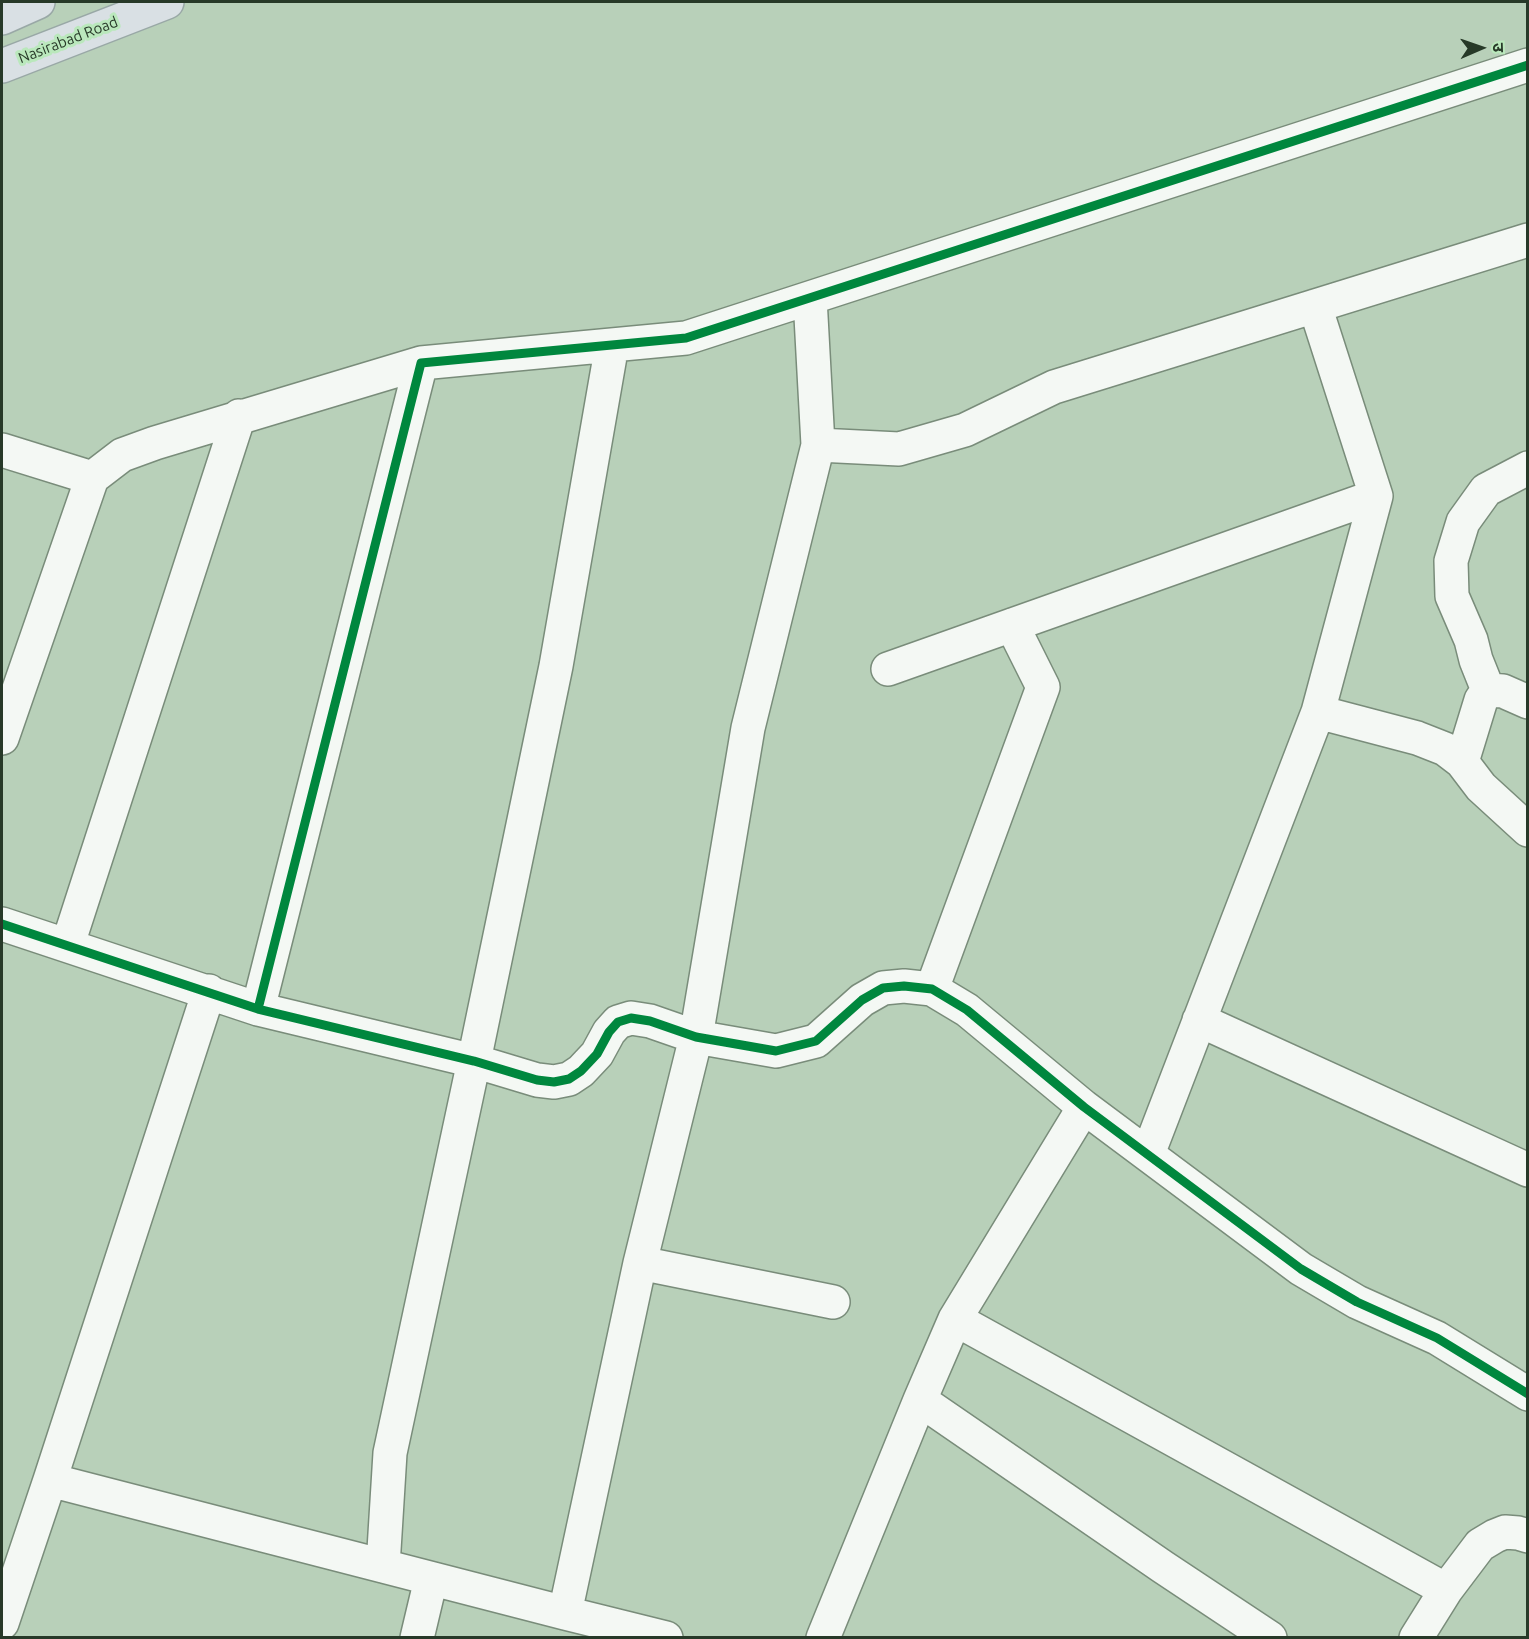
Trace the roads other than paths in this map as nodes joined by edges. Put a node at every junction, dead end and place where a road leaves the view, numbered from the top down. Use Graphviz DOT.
graph roads {
  1 [pos="38,2"];
  2 [pos="167,2"];
  3 [pos="2,18"];
  4 [pos="1527,65"];
  5 [pos="2,66"];
  6 [pos="1527,240"];
  7 [pos="810,298"];
  8 [pos="1315,306"];
  9 [pos="612,345"];
  10 [pos="421,363"];
  11 [pos="239,416"];
  12 [pos="818,445"];
  13 [pos="2,450"];
  14 [pos="1527,468"];
  15 [pos="92,478"];
  16 [pos="1376,496"];
  17 [pos="1012,625"];
  18 [pos="888,669"];
  19 [pos="1488,690"];
  20 [pos="1527,702"];
  21 [pos="1318,712"];
  22 [pos="2,738"];
  23 [pos="1462,762"];
  24 [pos="1527,830"];
  25 [pos="2,924"];
  26 [pos="68,944"];
  27 [pos="933,989"];
  28 [pos="209,991"];
  29 [pos="258,1009"];
  30 [pos="1199,1020"];
  31 [pos="696,1037"];
  32 [pos="474,1061"];
  33 [pos="1084,1107"];
  34 [pos="1148,1154"];
  35 [pos="1527,1170"];
  36 [pos="640,1263"];
  37 [pos="833,1302"];
  38 [pos="955,1319"];
  39 [pos="1527,1394"];
  40 [pos="920,1400"];
  41 [pos="50,1480"];
  42 [pos="1527,1536"];
  43 [pos="383,1566"];
  44 [pos="431,1579"];
  45 [pos="1446,1590"];
  46 [pos="565,1613"];
  47 [pos="2,1623"];
  48 [pos="417,1638"];
  49 [pos="666,1638"];
  50 [pos="823,1638"];
  51 [pos="1270,1638"];
  52 [pos="1416,1638"];
  1 -- 3 [label="highway"];
  2 -- 5 [label="highway, Nasirabad Road"];
  4 -- 7 [label="street"];
  6 -- 8 [label="street"];
  7 -- 9 [label="street"];
  7 -- 12 [label="street"];
  8 -- 12 [label="street"];
  8 -- 16 [label="street"];
  9 -- 10 [label="street"];
  9 -- 32 [label="street"];
  10 -- 11 [label="street"];
  10 -- 29 [label="street"];
  11 -- 15 [label="street"];
  11 -- 26 [label="street"];
  12 -- 31 [label="street"];
  13 -- 15 [label="street"];
  14 -- 19 [label="street"];
  15 -- 22 [label="street"];
  16 -- 17 [label="street"];
  16 -- 21 [label="street"];
  17 -- 18 [label="street"];
  17 -- 27 [label="street"];
  19 -- 20 [label="street"];
  19 -- 23 [label="street"];
  21 -- 23 [label="street"];
  21 -- 30 [label="street"];
  23 -- 24 [label="street"];
  25 -- 26 [label="street"];
  26 -- 28 [label="street"];
  27 -- 31 [label="street"];
  27 -- 33 [label="street"];
  28 -- 29 [label="street"];
  28 -- 41 [label="street"];
  29 -- 32 [label="street"];
  30 -- 34 [label="street"];
  30 -- 35 [label="street"];
  31 -- 32 [label="street"];
  31 -- 36 [label="street"];
  32 -- 43 [label="street"];
  33 -- 34 [label="street"];
  33 -- 38 [label="street"];
  34 -- 39 [label="street"];
  36 -- 37 [label="street"];
  36 -- 46 [label="street"];
  38 -- 40 [label="street"];
  38 -- 45 [label="street"];
  40 -- 50 [label="street"];
  40 -- 51 [label="street"];
  41 -- 43 [label="street"];
  41 -- 47 [label="street"];
  42 -- 45 [label="street"];
  43 -- 44 [label="street"];
  44 -- 46 [label="street"];
  44 -- 48 [label="street"];
  45 -- 52 [label="street"];
  46 -- 49 [label="street"];
}
